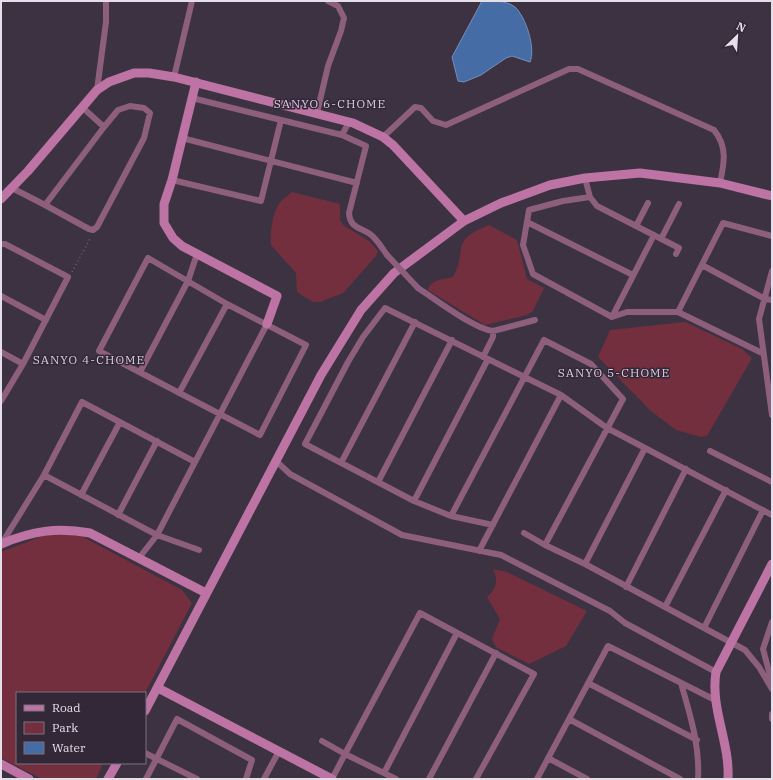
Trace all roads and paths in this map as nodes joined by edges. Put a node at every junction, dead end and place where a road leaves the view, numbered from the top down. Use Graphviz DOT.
graph roads {
  1 [pos="106,1"];
  2 [pos="192,1"];
  3 [pos="328,1"];
  4 [pos="174,77"];
  5 [pos="196,82"];
  6 [pos="97,90"];
  7 [pos="192,98"];
  8 [pos="82,107"];
  9 [pos="317,113"];
  10 [pos="281,120"];
  11 [pos="349,122"];
  12 [pos="104,127"];
  13 [pos="342,135"];
  14 [pos="383,137"];
  15 [pos="182,138"];
  16 [pos="270,161"];
  17 [pos="584,178"];
  18 [pos="172,180"];
  19 [pos="357,183"];
  20 [pos="720,183"];
  21 [pos="12,188"];
  22 [pos="772,196"];
  23 [pos="590,197"];
  24 [pos="1,199"];
  25 [pos="648,203"];
  26 [pos="679,204"];
  27 [pos="45,205"];
  28 [pos="464,221"];
  29 [pos="527,222"];
  30 [pos="636,226"];
  31 [pos="94,230"];
  32 [pos="654,235"];
  33 [pos="772,236"];
  34 [pos="661,239"];
  35 [pos="1,244"];
  36 [pos="197,254"];
  37 [pos="676,254"];
  38 [pos="702,265"];
  39 [pos="772,271"];
  40 [pos="633,275"];
  41 [pos="68,276"];
  42 [pos="188,281"];
  43 [pos="1,296"];
  44 [pos="765,299"];
  45 [pos="772,300"];
  46 [pos="227,304"];
  47 [pos="678,312"];
  48 [pos="612,318"];
  49 [pos="46,320"];
  50 [pos="534,320"];
  51 [pos="415,322"];
  52 [pos="267,324"];
  53 [pos="493,331"];
  54 [pos="452,340"];
  55 [pos="1,352"];
  56 [pos="762,353"];
  57 [pos="485,358"];
  58 [pos="23,364"];
  59 [pos="140,372"];
  60 [pos="524,377"];
  61 [pos="179,393"];
  62 [pos="561,395"];
  63 [pos="1,401"];
  64 [pos="219,414"];
  65 [pos="772,415"];
  66 [pos="120,422"];
  67 [pos="607,428"];
  68 [pos="157,442"];
  69 [pos="645,448"];
  70 [pos="710,451"];
  71 [pos="276,461"];
  72 [pos="195,462"];
  73 [pos="341,463"];
  74 [pos="686,469"];
  75 [pos="44,475"];
  76 [pos="378,482"];
  77 [pos="772,482"];
  78 [pos="726,490"];
  79 [pos="81,495"];
  80 [pos="414,501"];
  81 [pos="763,510"];
  82 [pos="118,515"];
  83 [pos="772,515"];
  84 [pos="451,516"];
  85 [pos="493,524"];
  86 [pos="524,533"];
  87 [pos="156,535"];
  88 [pos="2,544"];
  89 [pos="545,544"];
  90 [pos="199,550"];
  91 [pos="479,551"];
  92 [pos="139,558"];
  93 [pos="585,564"];
  94 [pos="772,564"];
  95 [pos="626,587"];
  96 [pos="206,593"];
  97 [pos="664,607"];
  98 [pos="772,622"];
  99 [pos="704,628"];
  100 [pos="457,632"];
  101 [pos="730,642"];
  102 [pos="496,653"];
  103 [pos="716,672"];
  104 [pos="588,683"];
  105 [pos="681,683"];
  106 [pos="772,683"];
  107 [pos="158,688"];
  108 [pos="772,689"];
  109 [pos="715,700"];
  110 [pos="146,709"];
  111 [pos="772,714"];
  112 [pos="772,718"];
  113 [pos="568,719"];
  114 [pos="697,740"];
  115 [pos="322,741"];
  116 [pos="279,751"];
  117 [pos="146,754"];
  118 [pos="345,754"];
  119 [pos="155,758"];
  120 [pos="548,758"];
  121 [pos="1,764"];
  122 [pos="116,764"];
  123 [pos="384,773"];
  124 [pos="29,779"];
  125 [pos="108,779"];
  126 [pos="146,779"];
  127 [pos="197,779"];
  128 [pos="246,779"];
  129 [pos="264,779"];
  130 [pos="332,779"];
  131 [pos="396,779"];
  132 [pos="429,779"];
  133 [pos="476,779"];
  134 [pos="537,779"];
  135 [pos="587,779"];
  136 [pos="680,779"];
  137 [pos="698,779"];
  138 [pos="728,779"];
  1 -- 6 [label="street"];
  2 -- 4 [label="street"];
  3 -- 9 [label="street"];
  4 -- 5 [label="street"];
  4 -- 6 [label="street"];
  5 -- 7 [label="street"];
  5 -- 9 [label="street"];
  6 -- 8 [label="street"];
  7 -- 10 [label="street"];
  7 -- 15 [label="street"];
  8 -- 12 [label="street"];
  8 -- 21 [label="street"];
  9 -- 11 [label="street"];
  10 -- 13 [label="street"];
  10 -- 16 [label="street"];
  11 -- 13 [label="street"];
  11 -- 14 [label="street"];
  12 -- 27 [label="street"];
  12 -- 31 [label="street"];
  13 -- 19 [label="street"];
  14 -- 20 [label="street"];
  14 -- 28 [label="street"];
  15 -- 16 [label="street"];
  15 -- 18 [label="street"];
  16 -- 18 [label="street"];
  16 -- 19 [label="street"];
  17 -- 20 [label="street"];
  17 -- 23 [label="street"];
  17 -- 28 [label="street"];
  18 -- 36 [label="street"];
  19 -- 53 [label="street, bridge"];
  20 -- 22 [label="street"];
  21 -- 24 [label="street"];
  21 -- 27 [label="street"];
  23 -- 29 [label="street"];
  23 -- 30 [label="street"];
  25 -- 30 [label="street"];
  26 -- 34 [label="street"];
  27 -- 31 [label="street"];
  28 -- 71 [label="street"];
  29 -- 40 [label="street"];
  29 -- 48 [label="street"];
  30 -- 32 [label="street"];
  31 -- 41 [label="path"];
  32 -- 34 [label="street"];
  32 -- 40 [label="street"];
  33 -- 38 [label="street"];
  34 -- 37 [label="street"];
  35 -- 41 [label="street"];
  36 -- 42 [label="street"];
  36 -- 52 [label="street"];
  38 -- 44 [label="street"];
  38 -- 47 [label="street"];
  39 -- 44 [label="street"];
  40 -- 48 [label="street"];
  41 -- 49 [label="street"];
  42 -- 46 [label="street"];
  42 -- 59 [label="street"];
  42 -- 59 [label="street"];
  43 -- 49 [label="street"];
  44 -- 45 [label="street"];
  44 -- 56 [label="street"];
  46 -- 52 [label="street"];
  46 -- 61 [label="street"];
  47 -- 48 [label="street"];
  47 -- 56 [label="street"];
  49 -- 58 [label="street"];
  50 -- 53 [label="street"];
  51 -- 54 [label="street"];
  51 -- 73 [label="street"];
  51 -- 73 [label="street"];
  52 -- 64 [label="street"];
  52 -- 64 [label="street"];
  53 -- 57 [label="street"];
  54 -- 57 [label="street"];
  54 -- 76 [label="street"];
  55 -- 58 [label="street"];
  56 -- 65 [label="street"];
  57 -- 60 [label="street"];
  57 -- 80 [label="street"];
  58 -- 63 [label="street"];
  59 -- 61 [label="street"];
  60 -- 62 [label="street"];
  60 -- 67 [label="street"];
  60 -- 84 [label="street"];
  61 -- 64 [label="street"];
  62 -- 67 [label="street"];
  62 -- 85 [label="street"];
  64 -- 72 [label="street"];
  66 -- 68 [label="street"];
  66 -- 75 [label="street"];
  66 -- 79 [label="street"];
  67 -- 69 [label="street"];
  67 -- 89 [label="street"];
  68 -- 72 [label="street"];
  68 -- 82 [label="street"];
  69 -- 74 [label="street"];
  69 -- 93 [label="street"];
  70 -- 77 [label="street"];
  71 -- 91 [label="street"];
  71 -- 96 [label="street"];
  72 -- 87 [label="street"];
  73 -- 76 [label="street"];
  74 -- 78 [label="street"];
  74 -- 95 [label="street"];
  75 -- 79 [label="street"];
  75 -- 88 [label="street"];
  76 -- 80 [label="street"];
  78 -- 81 [label="street"];
  78 -- 97 [label="street"];
  79 -- 82 [label="street"];
  80 -- 84 [label="street"];
  81 -- 83 [label="street"];
  81 -- 99 [label="street"];
  82 -- 87 [label="street"];
  84 -- 85 [label="street"];
  85 -- 91 [label="street"];
  86 -- 89 [label="street"];
  87 -- 90 [label="street"];
  87 -- 92 [label="street"];
  88 -- 92 [label="street"];
  89 -- 93 [label="street"];
  91 -- 103 [label="street"];
  92 -- 96 [label="street"];
  93 -- 95 [label="street"];
  94 -- 101 [label="street"];
  95 -- 97 [label="street"];
  96 -- 107 [label="street"];
  97 -- 99 [label="street"];
  98 -- 106 [label="street"];
  99 -- 101 [label="street"];
  100 -- 102 [label="street"];
  100 -- 118 [label="street"];
  100 -- 123 [label="street"];
  101 -- 103 [label="street"];
  101 -- 108 [label="street"];
  102 -- 132 [label="street"];
  102 -- 133 [label="street"];
  103 -- 109 [label="street"];
  104 -- 105 [label="street"];
  104 -- 113 [label="street"];
  104 -- 114 [label="street"];
  105 -- 109 [label="street"];
  105 -- 114 [label="street"];
  107 -- 110 [label="street"];
  107 -- 116 [label="street"];
  109 -- 138 [label="street"];
  111 -- 112 [label="street"];
  113 -- 120 [label="street"];
  113 -- 136 [label="street"];
  114 -- 137 [label="street"];
  115 -- 118 [label="street"];
  116 -- 129 [label="street"];
  116 -- 130 [label="street"];
  117 -- 119 [label="street"];
  118 -- 123 [label="street"];
  118 -- 130 [label="street"];
  119 -- 126 [label="street"];
  119 -- 127 [label="street"];
  119 -- 128 [label="street"];
  120 -- 134 [label="street"];
  120 -- 135 [label="street"];
  121 -- 124 [label="street"];
  122 -- 125 [label="street"];
  123 -- 131 [label="street"];
}
